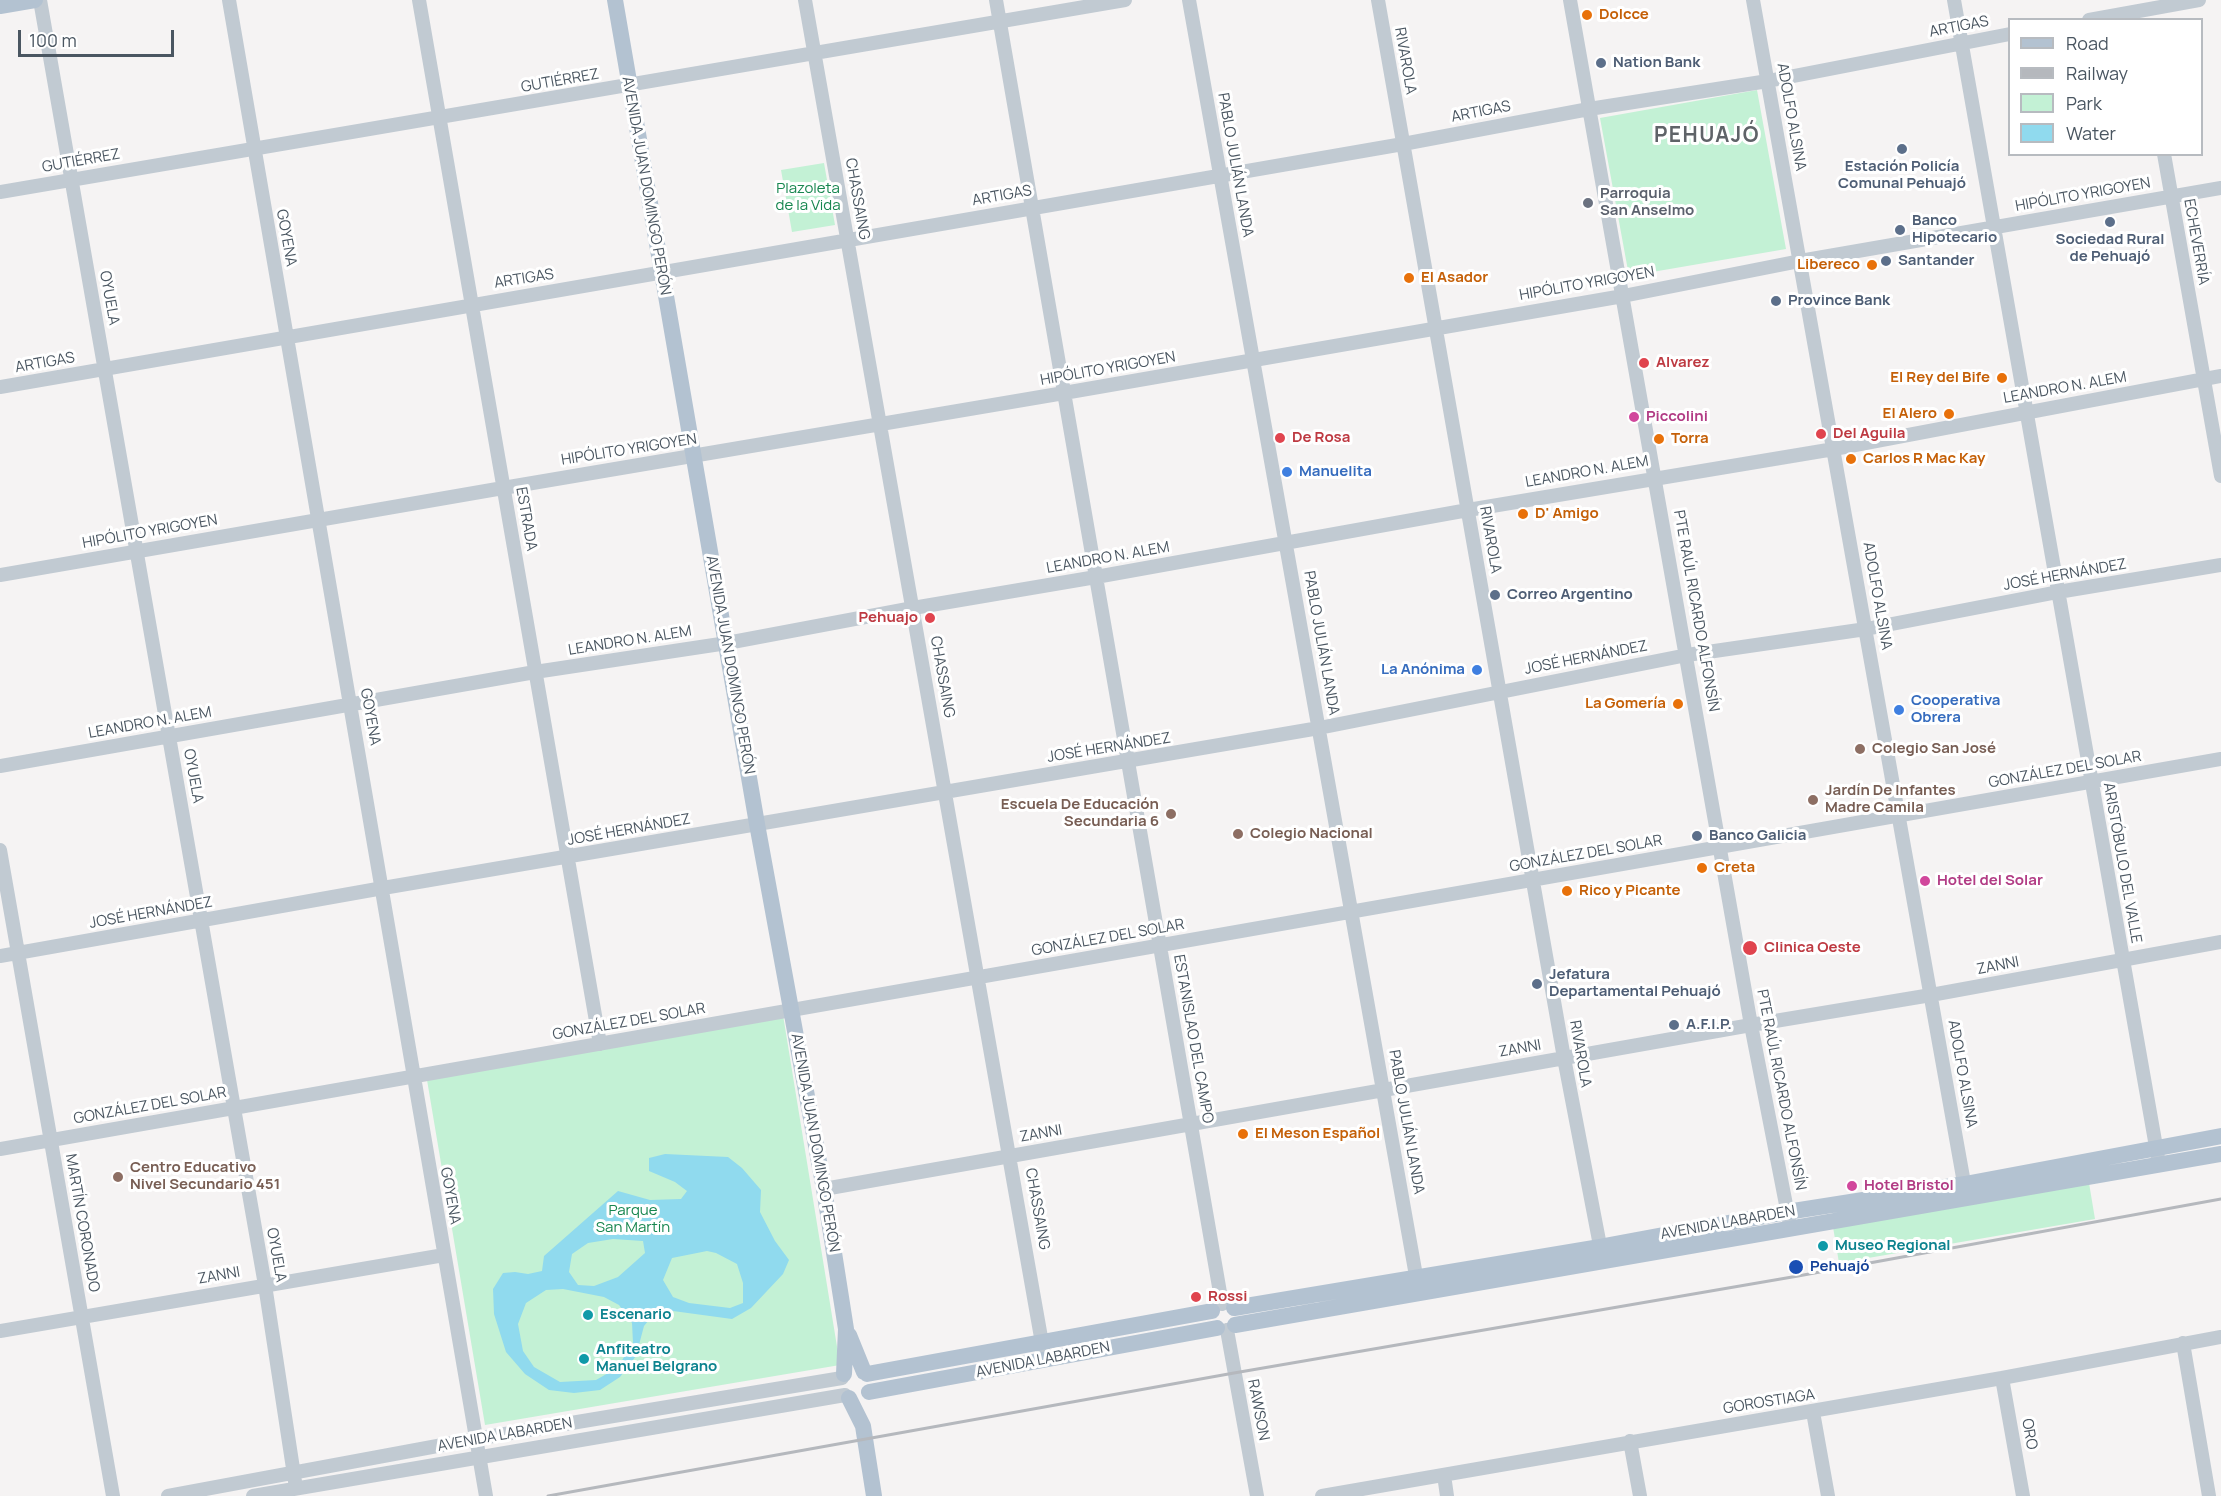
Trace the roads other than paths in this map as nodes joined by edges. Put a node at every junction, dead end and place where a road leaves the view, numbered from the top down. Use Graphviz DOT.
graph roads {
  1 [pos="34,0"];
  2 [pos="40,0"];
  3 [pos="229,0"];
  4 [pos="419,0"];
  5 [pos="615,0"];
  6 [pos="805,0"];
  7 [pos="996,0"];
  8 [pos="1125,0"];
  9 [pos="1189,0"];
  10 [pos="1378,0"];
  11 [pos="1570,0"];
  12 [pos="1753,0"];
  13 [pos="1954,0"];
  14 [pos="2199,0"];
  15 [pos="0,6"];
  16 [pos="2138,10"];
  17 [pos="2099,18"];
  18 [pos="1000,20"];
  19 [pos="2008,34"];
  20 [pos="1962,43"];
  21 [pos="815,54"];
  22 [pos="1768,81"];
  23 [pos="628,86"];
  24 [pos="1589,109"];
  25 [pos="439,118"];
  26 [pos="1403,144"];
  27 [pos="254,148"];
  28 [pos="2164,156"];
  29 [pos="1220,175"];
  30 [pos="72,180"];
  31 [pos="2221,188"];
  32 [pos="0,192"];
  33 [pos="2172,196"];
  34 [pos="1032,207"];
  35 [pos="1994,227"];
  36 [pos="848,241"];
  37 [pos="1800,261"];
  38 [pos="662,273"];
  39 [pos="1623,296"];
  40 [pos="472,305"];
  41 [pos="1436,327"];
  42 [pos="287,338"];
  43 [pos="1253,360"];
  44 [pos="105,369"];
  45 [pos="2221,376"];
  46 [pos="2204,379"];
  47 [pos="0,387"];
  48 [pos="1064,393"];
  49 [pos="2026,411"];
  50 [pos="880,424"];
  51 [pos="1834,449"];
  52 [pos="694,456"];
  53 [pos="2221,476"];
  54 [pos="1655,477"];
  55 [pos="503,488"];
  56 [pos="1468,510"];
  57 [pos="318,520"];
  58 [pos="1286,542"];
  59 [pos="136,552"];
  60 [pos="2221,565"];
  61 [pos="0,575"];
  62 [pos="1096,577"];
  63 [pos="2058,592"];
  64 [pos="913,608"];
  65 [pos="1866,629"];
  66 [pos="727,643"];
  67 [pos="1687,656"];
  68 [pos="535,672"];
  69 [pos="1500,691"];
  70 [pos="351,705"];
  71 [pos="1319,728"];
  72 [pos="169,736"];
  73 [pos="2221,759"];
  74 [pos="1128,762"];
  75 [pos="0,766"];
  76 [pos="2091,782"];
  77 [pos="946,791"];
  78 [pos="1900,816"];
  79 [pos="757,824"];
  80 [pos="1721,847"];
  81 [pos="0,850"];
  82 [pos="568,858"];
  83 [pos="1533,880"];
  84 [pos="383,888"];
  85 [pos="1352,912"];
  86 [pos="201,921"];
  87 [pos="2221,942"];
  88 [pos="1160,946"];
  89 [pos="18,952"];
  90 [pos="0,956"];
  91 [pos="2122,960"];
  92 [pos="979,978"];
  93 [pos="1931,995"];
  94 [pos="792,1010"];
  95 [pos="1751,1025"];
  96 [pos="600,1044"];
  97 [pos="1564,1058"];
  98 [pos="413,1077"];
  99 [pos="1383,1090"];
  100 [pos="234,1108"];
  101 [pos="1192,1124"];
  102 [pos="2221,1136"];
  103 [pos="51,1140"];
  104 [pos="0,1149"];
  105 [pos="2221,1154"];
  106 [pos="2157,1155"];
  107 [pos="1011,1156"];
  108 [pos="824,1189"];
  109 [pos="1965,1191"];
  110 [pos="1787,1212"];
  111 [pos="1791,1228"];
  112 [pos="1601,1254"];
  113 [pos="444,1255"];
  114 [pos="265,1285"];
  115 [pos="1418,1285"];
  116 [pos="1223,1307"];
  117 [pos="81,1317"];
  118 [pos="1226,1328"];
  119 [pos="846,1329"];
  120 [pos="0,1331"];
  121 [pos="2221,1337"];
  122 [pos="1043,1343"];
  123 [pos="2183,1343"];
  124 [pos="1046,1360"];
  125 [pos="865,1373"];
  126 [pos="843,1376"];
  127 [pos="2002,1378"];
  128 [pos="867,1394"];
  129 [pos="847,1397"];
  130 [pos="1813,1412"];
  131 [pos="863,1426"];
  132 [pos="475,1439"];
  133 [pos="1630,1441"];
  134 [pos="478,1458"];
  135 [pos="293,1473"];
  136 [pos="1444,1475"];
  137 [pos="296,1488"];
  138 [pos="113,1496"];
  139 [pos="168,1496"];
  140 [pos="253,1496"];
  141 [pos="486,1496"];
  142 [pos="874,1496"];
  143 [pos="1257,1496"];
  144 [pos="1322,1496"];
  145 [pos="1448,1496"];
  146 [pos="1640,1496"];
  147 [pos="1828,1496"];
  148 [pos="2023,1496"];
  149 [pos="2209,1496"];
  1 -- 15 [label="main road"];
  2 -- 30 [label="street, OYUELA"];
  3 -- 27 [label="street, GOYENA"];
  4 -- 25 [label="street, ESTRADA"];
  5 -- 23 [label="main road, AVENIDA JUAN DOMINGO PERÓN"];
  6 -- 21 [label="street, CHASSAING"];
  7 -- 18 [label="street, ESTANISLAO DEL CAMPO"];
  8 -- 18 [label="street, GUTIÉRREZ"];
  9 -- 29 [label="street, PABLO JULIÁN LANDA"];
  10 -- 26 [label="street, RIVAROLA"];
  11 -- 24 [label="street, PTE RAÚL RICARDO ALFONSÍN"];
  12 -- 22 [label="street, ADOLFO ALSINA"];
  13 -- 20 [label="street, ARISTÓBULO DEL VALLE"];
  14 -- 16 [label="street"];
  16 -- 17 [label="street"];
  18 -- 21 [label="street, GUTIÉRREZ"];
  18 -- 34 [label="street, ESTANISLAO DEL CAMPO"];
  19 -- 20 [label="street, ARTIGAS"];
  20 -- 22 [label="street, ARTIGAS"];
  20 -- 35 [label="street, ARISTÓBULO DEL VALLE"];
  21 -- 23 [label="street, GUTIÉRREZ"];
  21 -- 36 [label="street, CHASSAING"];
  22 -- 24 [label="street, ARTIGAS"];
  22 -- 37 [label="street, ADOLFO ALSINA"];
  23 -- 25 [label="street, GUTIÉRREZ"];
  23 -- 38 [label="main road, AVENIDA JUAN DOMINGO PERÓN"];
  24 -- 26 [label="street, ARTIGAS"];
  24 -- 39 [label="street, PTE RAÚL RICARDO ALFONSÍN"];
  25 -- 27 [label="street, GUTIÉRREZ"];
  25 -- 40 [label="street, ESTRADA"];
  26 -- 29 [label="street, ARTIGAS"];
  26 -- 41 [label="street, RIVAROLA"];
  27 -- 30 [label="street, GUTIÉRREZ"];
  27 -- 42 [label="street, GOYENA"];
  28 -- 33 [label="street, ECHEVERRÍA"];
  29 -- 34 [label="street, ARTIGAS"];
  29 -- 43 [label="street, PABLO JULIÁN LANDA"];
  30 -- 32 [label="street, GUTIÉRREZ"];
  30 -- 44 [label="street, OYUELA"];
  31 -- 33 [label="street, HIPÓLITO YRIGOYEN"];
  33 -- 35 [label="street, HIPÓLITO YRIGOYEN"];
  33 -- 46 [label="street, ECHEVERRÍA"];
  34 -- 36 [label="street, ARTIGAS"];
  34 -- 48 [label="street, ESTANISLAO DEL CAMPO"];
  35 -- 37 [label="street, HIPÓLITO YRIGOYEN"];
  35 -- 49 [label="street, ARISTÓBULO DEL VALLE"];
  36 -- 38 [label="street, ARTIGAS"];
  36 -- 50 [label="street, CHASSAING"];
  37 -- 39 [label="street, HIPÓLITO YRIGOYEN"];
  37 -- 51 [label="street, ADOLFO ALSINA"];
  38 -- 40 [label="street, ARTIGAS"];
  38 -- 52 [label="main road, AVENIDA JUAN DOMINGO PERÓN"];
  39 -- 41 [label="street, HIPÓLITO YRIGOYEN"];
  39 -- 54 [label="street, PTE RAÚL RICARDO ALFONSÍN"];
  40 -- 42 [label="street, ARTIGAS"];
  40 -- 55 [label="street, ESTRADA"];
  41 -- 43 [label="street, HIPÓLITO YRIGOYEN"];
  41 -- 56 [label="street, RIVAROLA"];
  42 -- 44 [label="street, ARTIGAS"];
  42 -- 57 [label="street, GOYENA"];
  43 -- 48 [label="street, HIPÓLITO YRIGOYEN"];
  43 -- 58 [label="street, PABLO JULIÁN LANDA"];
  44 -- 47 [label="street, ARTIGAS"];
  44 -- 59 [label="street, OYUELA"];
  45 -- 46 [label="street, LEANDRO N. ALEM"];
  46 -- 49 [label="street, LEANDRO N. ALEM"];
  46 -- 53 [label="street, ECHEVERRÍA"];
  48 -- 50 [label="street, HIPÓLITO YRIGOYEN"];
  48 -- 62 [label="street, ESTANISLAO DEL CAMPO"];
  49 -- 51 [label="street, LEANDRO N. ALEM"];
  49 -- 63 [label="street, ARISTÓBULO DEL VALLE"];
  50 -- 52 [label="street, HIPÓLITO YRIGOYEN"];
  50 -- 64 [label="street, CHASSAING"];
  51 -- 54 [label="street, LEANDRO N. ALEM"];
  51 -- 65 [label="street, ADOLFO ALSINA"];
  52 -- 55 [label="street, HIPÓLITO YRIGOYEN"];
  52 -- 66 [label="main road, AVENIDA JUAN DOMINGO PERÓN"];
  54 -- 56 [label="street, LEANDRO N. ALEM"];
  54 -- 67 [label="street, PTE RAÚL RICARDO ALFONSÍN"];
  55 -- 57 [label="street, HIPÓLITO YRIGOYEN"];
  55 -- 68 [label="street, ESTRADA"];
  56 -- 58 [label="street, LEANDRO N. ALEM"];
  56 -- 69 [label="street, RIVAROLA"];
  57 -- 59 [label="street, HIPÓLITO YRIGOYEN"];
  57 -- 70 [label="street, GOYENA"];
  58 -- 62 [label="street, LEANDRO N. ALEM"];
  58 -- 71 [label="street, PABLO JULIÁN LANDA"];
  59 -- 61 [label="street, HIPÓLITO YRIGOYEN"];
  59 -- 72 [label="street, OYUELA"];
  60 -- 63 [label="street, JOSÉ HERNÁNDEZ"];
  62 -- 64 [label="street, LEANDRO N. ALEM"];
  62 -- 74 [label="street, ESTANISLAO DEL CAMPO"];
  63 -- 65 [label="street, JOSÉ HERNÁNDEZ"];
  63 -- 76 [label="street, ARISTÓBULO DEL VALLE"];
  64 -- 66 [label="street, LEANDRO N. ALEM"];
  64 -- 77 [label="street, CHASSAING"];
  65 -- 67 [label="street, JOSÉ HERNÁNDEZ"];
  65 -- 78 [label="street, ADOLFO ALSINA"];
  66 -- 68 [label="street, LEANDRO N. ALEM"];
  66 -- 79 [label="main road, AVENIDA JUAN DOMINGO PERÓN"];
  67 -- 69 [label="street, JOSÉ HERNÁNDEZ"];
  67 -- 80 [label="street, PTE RAÚL RICARDO ALFONSÍN"];
  68 -- 70 [label="street, LEANDRO N. ALEM"];
  68 -- 82 [label="street, ESTRADA"];
  69 -- 71 [label="street, JOSÉ HERNÁNDEZ"];
  69 -- 83 [label="street, RIVAROLA"];
  70 -- 72 [label="street, LEANDRO N. ALEM"];
  70 -- 84 [label="street, GOYENA"];
  71 -- 74 [label="street, JOSÉ HERNÁNDEZ"];
  71 -- 85 [label="street, PABLO JULIÁN LANDA"];
  72 -- 75 [label="street, LEANDRO N. ALEM"];
  72 -- 86 [label="street, OYUELA"];
  73 -- 76 [label="street, GONZÁLEZ DEL SOLAR"];
  74 -- 77 [label="street, JOSÉ HERNÁNDEZ"];
  74 -- 88 [label="street, ESTANISLAO DEL CAMPO"];
  76 -- 78 [label="street, GONZÁLEZ DEL SOLAR"];
  76 -- 91 [label="street, ARISTÓBULO DEL VALLE"];
  77 -- 79 [label="street, JOSÉ HERNÁNDEZ"];
  77 -- 92 [label="street, CHASSAING"];
  78 -- 80 [label="street, GONZÁLEZ DEL SOLAR"];
  78 -- 93 [label="street, ADOLFO ALSINA"];
  79 -- 82 [label="street, JOSÉ HERNÁNDEZ"];
  79 -- 94 [label="main road, AVENIDA JUAN DOMINGO PERÓN"];
  80 -- 83 [label="street, GONZÁLEZ DEL SOLAR"];
  80 -- 95 [label="street, PTE RAÚL RICARDO ALFONSÍN"];
  81 -- 89 [label="street, MARTÍN CORONADO"];
  82 -- 84 [label="street, JOSÉ HERNÁNDEZ"];
  82 -- 96 [label="street, ESTRADA"];
  83 -- 85 [label="street, GONZÁLEZ DEL SOLAR"];
  83 -- 97 [label="street, RIVAROLA"];
  84 -- 86 [label="street, JOSÉ HERNÁNDEZ"];
  84 -- 98 [label="street, GOYENA"];
  85 -- 88 [label="street, GONZÁLEZ DEL SOLAR"];
  85 -- 99 [label="street, PABLO JULIÁN LANDA"];
  86 -- 89 [label="street, JOSÉ HERNÁNDEZ"];
  86 -- 100 [label="street, OYUELA"];
  87 -- 91 [label="street, ZANNI"];
  88 -- 92 [label="street, GONZÁLEZ DEL SOLAR"];
  88 -- 101 [label="street, ESTANISLAO DEL CAMPO"];
  89 -- 90 [label="street, JOSÉ HERNÁNDEZ"];
  89 -- 103 [label="street, MARTÍN CORONADO"];
  91 -- 93 [label="street, ZANNI"];
  91 -- 106 [label="street, ARISTÓBULO DEL VALLE"];
  92 -- 94 [label="street, GONZÁLEZ DEL SOLAR"];
  92 -- 107 [label="street, CHASSAING"];
  93 -- 95 [label="street, ZANNI"];
  93 -- 109 [label="street, ADOLFO ALSINA"];
  94 -- 96 [label="street, GONZÁLEZ DEL SOLAR"];
  94 -- 108 [label="main road, AVENIDA JUAN DOMINGO PERÓN"];
  95 -- 97 [label="street, ZANNI"];
  95 -- 110 [label="street, PTE RAÚL RICARDO ALFONSÍN"];
  96 -- 98 [label="street, GONZÁLEZ DEL SOLAR"];
  97 -- 99 [label="street, ZANNI"];
  97 -- 112 [label="street, RIVAROLA"];
  98 -- 100 [label="street, GONZÁLEZ DEL SOLAR"];
  98 -- 113 [label="street, GOYENA"];
  99 -- 101 [label="street, ZANNI"];
  99 -- 115 [label="street, PABLO JULIÁN LANDA"];
  100 -- 103 [label="street, GONZÁLEZ DEL SOLAR"];
  100 -- 114 [label="street, OYUELA"];
  101 -- 107 [label="street, ZANNI"];
  101 -- 116 [label="street, ESTANISLAO DEL CAMPO"];
  102 -- 106 [label="main road, AVENIDA LABARDEN"];
  103 -- 104 [label="street, GONZÁLEZ DEL SOLAR"];
  103 -- 117 [label="street, MARTÍN CORONADO"];
  105 -- 106 [label="main road, AVENIDA LABARDEN"];
  106 -- 109 [label="main road, AVENIDA LABARDEN"];
  107 -- 108 [label="street, ZANNI"];
  107 -- 122 [label="street, CHASSAING"];
  108 -- 119 [label="main road, AVENIDA JUAN DOMINGO PERÓN"];
  109 -- 110 [label="main road, AVENIDA LABARDEN"];
  109 -- 111 [label="main road, AVENIDA LABARDEN"];
  110 -- 111 [label="street, PTE RAÚL RICARDO ALFONSÍN"];
  110 -- 112 [label="main road, AVENIDA LABARDEN"];
  111 -- 112 [label="main road, AVENIDA LABARDEN"];
  112 -- 115 [label="main road, AVENIDA LABARDEN"];
  113 -- 114 [label="street, ZANNI"];
  113 -- 132 [label="street, GOYENA"];
  114 -- 117 [label="street, ZANNI"];
  114 -- 135 [label="street, OYUELA"];
  115 -- 116 [label="main road, AVENIDA LABARDEN"];
  115 -- 118 [label="main road, AVENIDA LABARDEN"];
  116 -- 118 [label="main road"];
  116 -- 118 [label="main road"];
  116 -- 122 [label="main road, AVENIDA LABARDEN"];
  117 -- 120 [label="street, ZANNI"];
  117 -- 138 [label="street, MARTÍN CORONADO"];
  118 -- 124 [label="main road, AVENIDA LABARDEN"];
  118 -- 143 [label="street, RAWSON"];
  119 -- 125 [label="main road, AVENIDA JUAN DOMINGO PERÓN"];
  119 -- 126 [label="main road, AVENIDA JUAN DOMINGO PERÓN"];
  121 -- 123 [label="street, GOROSTIAGA"];
  122 -- 124 [label="street, CHASSAING"];
  122 -- 125 [label="main road, AVENIDA LABARDEN"];
  123 -- 127 [label="street, GOROSTIAGA"];
  123 -- 149 [label="street"];
  124 -- 128 [label="main road, AVENIDA LABARDEN"];
  125 -- 126 [label="main road"];
  125 -- 128 [label="main road"];
  126 -- 129 [label="main road"];
  126 -- 132 [label="street, AVENIDA LABARDEN"];
  127 -- 130 [label="street, GOROSTIAGA"];
  127 -- 148 [label="street, ORO"];
  128 -- 129 [label="main road"];
  128 -- 131 [label="main road"];
  129 -- 131 [label="main road"];
  129 -- 134 [label="street, AVENIDA LABARDEN"];
  130 -- 133 [label="street, GOROSTIAGA"];
  130 -- 147 [label="street"];
  131 -- 142 [label="main road"];
  132 -- 134 [label="street, GOYENA"];
  132 -- 135 [label="street, AVENIDA LABARDEN"];
  133 -- 136 [label="street, GOROSTIAGA"];
  133 -- 146 [label="street"];
  134 -- 137 [label="street, AVENIDA LABARDEN"];
  134 -- 141 [label="street, GOYENA"];
  135 -- 137 [label="street, OYUELA"];
  135 -- 139 [label="street, AVENIDA LABARDEN"];
  136 -- 144 [label="street, GOROSTIAGA"];
  136 -- 145 [label="street"];
  137 -- 140 [label="street, AVENIDA LABARDEN"];
}
